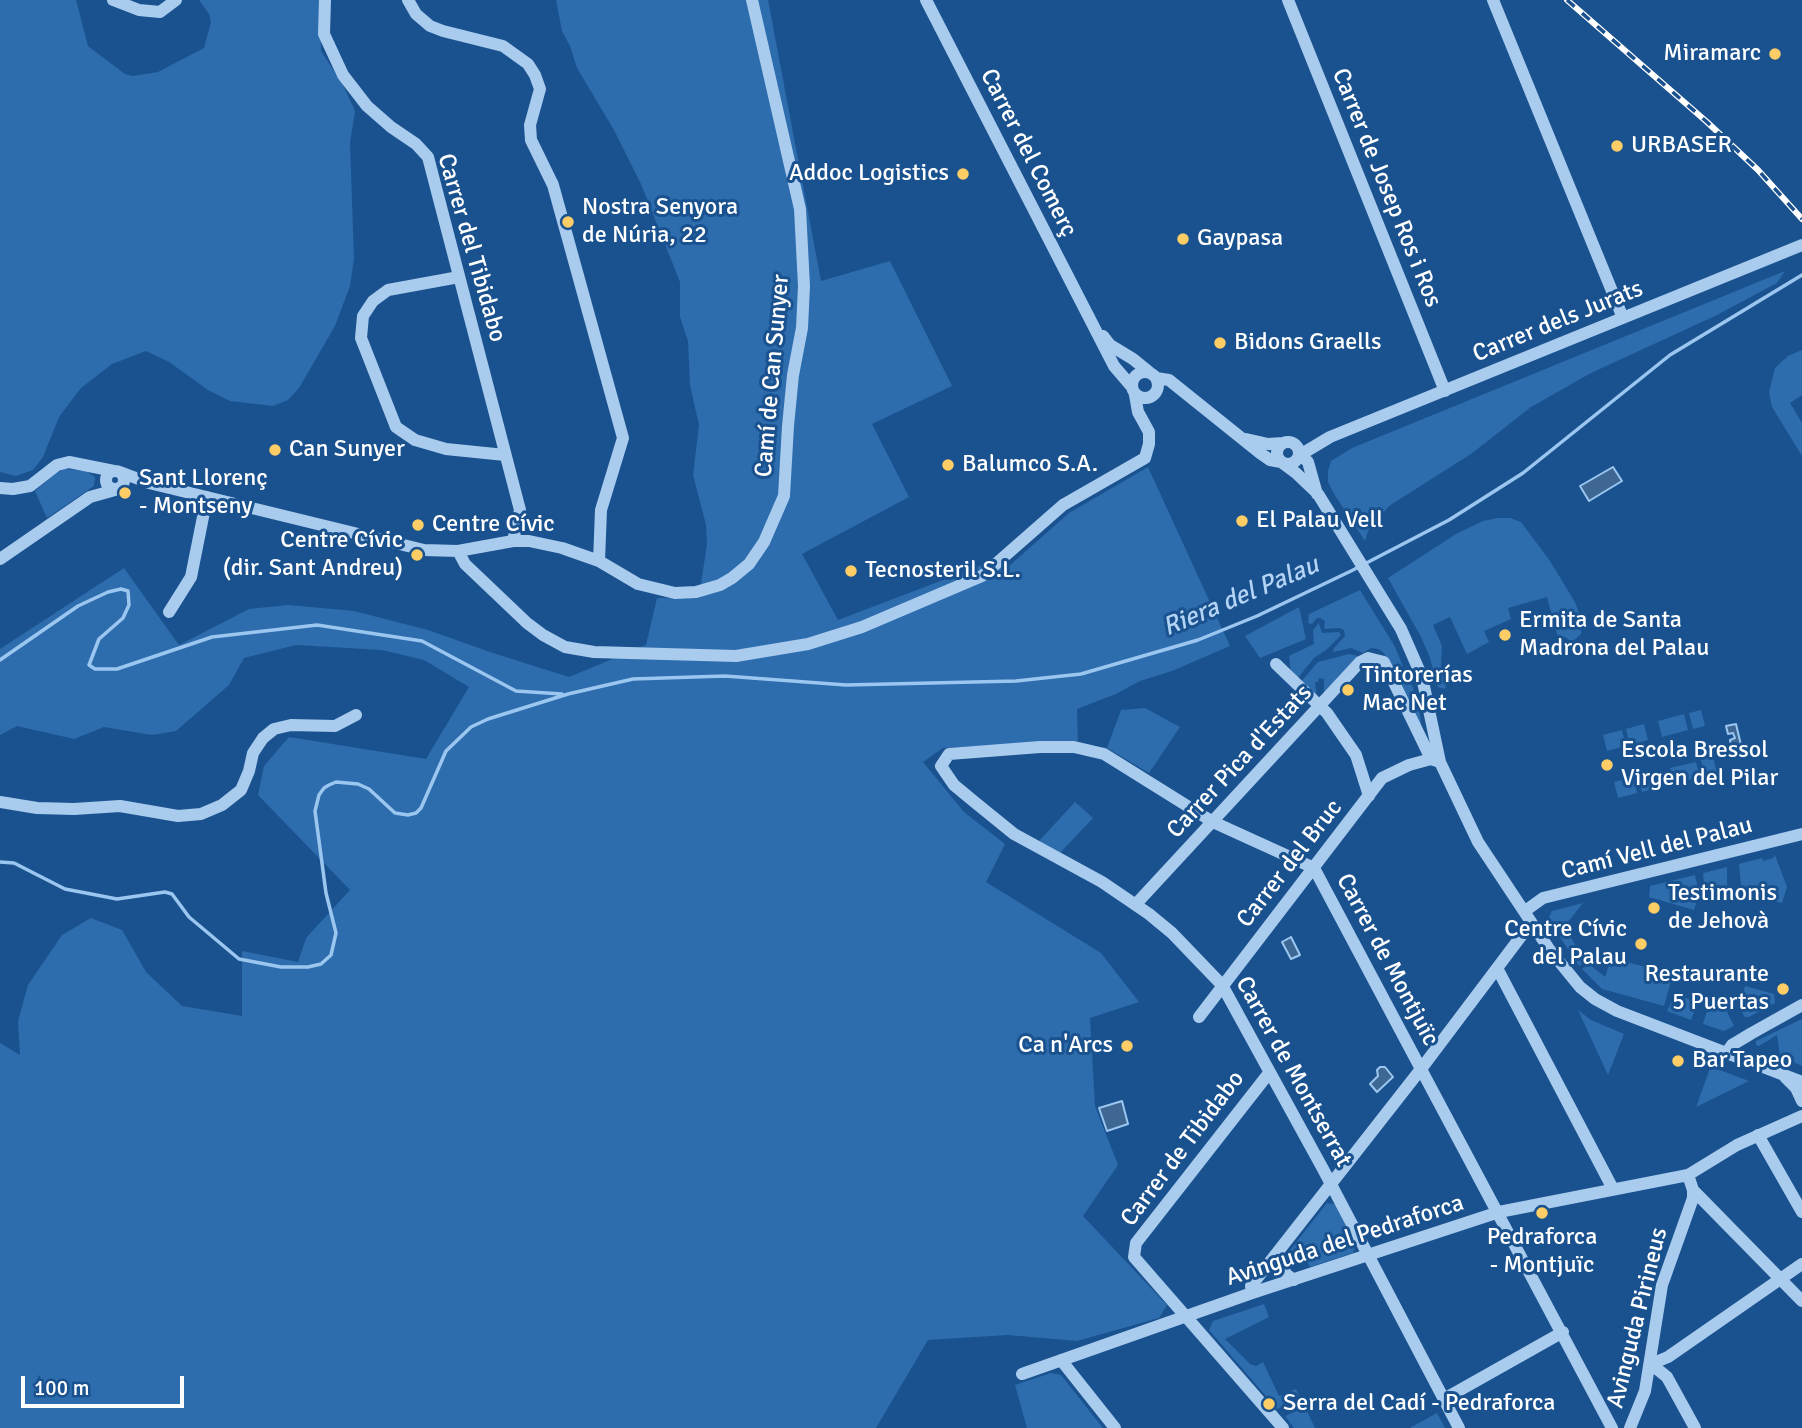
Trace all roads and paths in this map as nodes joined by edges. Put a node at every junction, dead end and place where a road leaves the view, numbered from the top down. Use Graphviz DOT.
graph roads {
  1 [pos="113,0"];
  2 [pos="176,0"];
  3 [pos="325,0"];
  4 [pos="408,0"];
  5 [pos="752,0"];
  6 [pos="926,0"];
  7 [pos="1287,0"];
  8 [pos="1493,0"];
  9 [pos="1802,245"];
  10 [pos="459,277"];
  11 [pos="1623,318"];
  12 [pos="1093,325"];
  13 [pos="1146,387"];
  14 [pos="1445,391"];
  15 [pos="1236,435"];
  16 [pos="1330,438"];
  17 [pos="1296,450"];
  18 [pos="505,456"];
  19 [pos="1281,462"];
  20 [pos="89,466"];
  21 [pos="117,472"];
  22 [pos="149,483"];
  23 [pos="114,487"];
  24 [pos="0,488"];
  25 [pos="1318,494"];
  26 [pos="207,497"];
  27 [pos="513,541"];
  28 [pos="458,551"];
  29 [pos="0,559"];
  30 [pos="599,561"];
  31 [pos="169,612"];
  32 [pos="1276,664"];
  33 [pos="1320,707"];
  34 [pos="356,715"];
  35 [pos="1436,760"];
  36 [pos="943,761"];
  37 [pos="1369,796"];
  38 [pos="0,802"];
  39 [pos="1213,822"];
  40 [pos="1802,834"];
  41 [pos="1314,868"];
  42 [pos="1136,904"];
  43 [pos="1525,911"];
  44 [pos="1531,923"];
  45 [pos="1497,968"];
  46 [pos="1222,985"];
  47 [pos="1802,1005"];
  48 [pos="1199,1017"];
  49 [pos="1727,1052"];
  50 [pos="1421,1069"];
  51 [pos="1269,1073"];
  52 [pos="1782,1075"];
  53 [pos="1802,1082"];
  54 [pos="1801,1106"];
  55 [pos="1758,1135"];
  56 [pos="1688,1175"];
  57 [pos="1331,1184"];
  58 [pos="1613,1189"];
  59 [pos="1693,1190"];
  60 [pos="1499,1212"];
  61 [pos="1802,1212"];
  62 [pos="1275,1256"];
  63 [pos="1368,1256"];
  64 [pos="1802,1264"];
  65 [pos="1781,1278"];
  66 [pos="1294,1280"];
  67 [pos="1257,1291"];
  68 [pos="1802,1301"];
  69 [pos="1185,1317"];
  70 [pos="1563,1332"];
  71 [pos="1061,1360"];
  72 [pos="1651,1364"];
  73 [pos="1022,1374"];
  74 [pos="1444,1399"];
  75 [pos="1115,1428"];
  76 [pos="1283,1428"];
  77 [pos="1460,1428"];
  78 [pos="1612,1428"];
  79 [pos="1630,1428"];
  80 [pos="1695,1428"];
  1 -- 2 [label="street"];
  3 -- 10 [label="street, Carrer del Tibidabo"];
  4 -- 30 [label="street"];
  5 -- 30 [label="street, Camí de Can Sunyer"];
  6 -- 12 [label="street, Carrer del Comerç"];
  7 -- 14 [label="street, Carrer de Josep Ros i Ros"];
  8 -- 11 [label="street"];
  9 -- 11 [label="street, Carrer dels Jurats"];
  10 -- 18 [label="street, Carrer del Tibidabo"];
  10 -- 18 [label="street"];
  11 -- 14 [label="street, Carrer dels Jurats"];
  12 -- 13 [label="street, Carrer del Comerç"];
  12 -- 13 [label="street, Carrer del Comerç"];
  13 -- 15 [label="street"];
  13 -- 28 [label="street, Carrer del Comerç"];
  14 -- 16 [label="street, Carrer dels Jurats"];
  15 -- 17 [label="street"];
  15 -- 19 [label="street"];
  16 -- 17 [label="street, Carrer dels Jurats"];
  16 -- 17 [label="street, Carrer dels Jurats"];
  17 -- 19 [label="street"];
  17 -- 19 [label="street"];
  17 -- 25 [label="street"];
  18 -- 27 [label="street, Carrer del Tibidabo"];
  19 -- 25 [label="street"];
  20 -- 21 [label="street"];
  20 -- 23 [label="street"];
  20 -- 24 [label="street"];
  21 -- 22 [label="street"];
  21 -- 23 [label="street"];
  22 -- 23 [label="street"];
  22 -- 26 [label="street"];
  23 -- 29 [label="street"];
  25 -- 35 [label="street"];
  26 -- 28 [label="street"];
  26 -- 31 [label="street"];
  27 -- 28 [label="street"];
  27 -- 30 [label="street"];
  32 -- 33 [label="street"];
  33 -- 35 [label="street, Carrer Pica d'Estats"];
  33 -- 37 [label="street"];
  33 -- 39 [label="street, Carrer Pica d'Estats"];
  34 -- 38 [label="street"];
  35 -- 37 [label="street, Carrer del Bruc"];
  35 -- 43 [label="street"];
  36 -- 39 [label="street, Carrer de Montjuïc"];
  36 -- 42 [label="street, Carrer de Montserrat"];
  37 -- 41 [label="street, Carrer del Bruc"];
  39 -- 41 [label="street, Carrer de Montjuïc"];
  39 -- 42 [label="street, Carrer Pica d'Estats"];
  40 -- 43 [label="street, Camí Vell del Palau"];
  41 -- 46 [label="street, Carrer del Bruc"];
  41 -- 50 [label="street, Carrer de Montjuïc"];
  42 -- 46 [label="street, Carrer de Montserrat"];
  43 -- 44 [label="street"];
  44 -- 45 [label="street"];
  44 -- 49 [label="street"];
  45 -- 50 [label="street"];
  45 -- 58 [label="street"];
  46 -- 48 [label="street, Carrer del Bruc"];
  46 -- 51 [label="street, Carrer de Montserrat"];
  47 -- 49 [label="street"];
  49 -- 52 [label="street"];
  50 -- 57 [label="street"];
  50 -- 60 [label="street, Carrer de Montjuïc"];
  51 -- 57 [label="street, Carrer de Montserrat"];
  51 -- 69 [label="street, Carrer de Tibidabo"];
  52 -- 53 [label="street"];
  52 -- 54 [label="street"];
  54 -- 55 [label="street"];
  55 -- 56 [label="street"];
  55 -- 61 [label="street"];
  56 -- 58 [label="street, Avinguda del Pedraforca"];
  56 -- 59 [label="street"];
  57 -- 62 [label="street"];
  57 -- 63 [label="street, Carrer de Montserrat"];
  58 -- 60 [label="street, Avinguda del Pedraforca"];
  59 -- 65 [label="street"];
  59 -- 72 [label="street, Avinguda Pirineus"];
  60 -- 63 [label="street, Avinguda del Pedraforca"];
  60 -- 70 [label="street, Carrer de Montjuïc"];
  62 -- 66 [label="street"];
  62 -- 67 [label="street"];
  63 -- 66 [label="street, Avinguda del Pedraforca"];
  63 -- 74 [label="street, Carrer de Montserrat"];
  64 -- 65 [label="street"];
  65 -- 68 [label="street"];
  65 -- 72 [label="street"];
  66 -- 67 [label="street, Avinguda del Pedraforca"];
  67 -- 69 [label="street, Avinguda del Pedraforca"];
  69 -- 71 [label="street, Avinguda del Pedraforca"];
  69 -- 76 [label="street, Carrer de Tibidabo"];
  70 -- 74 [label="street"];
  70 -- 78 [label="street, Carrer de Montjuïc"];
  71 -- 73 [label="street, Avinguda del Pedraforca"];
  71 -- 75 [label="street"];
  72 -- 79 [label="street, Avinguda Pirineus"];
  72 -- 80 [label="street"];
  74 -- 77 [label="street, Carrer de Montserrat"];
}
